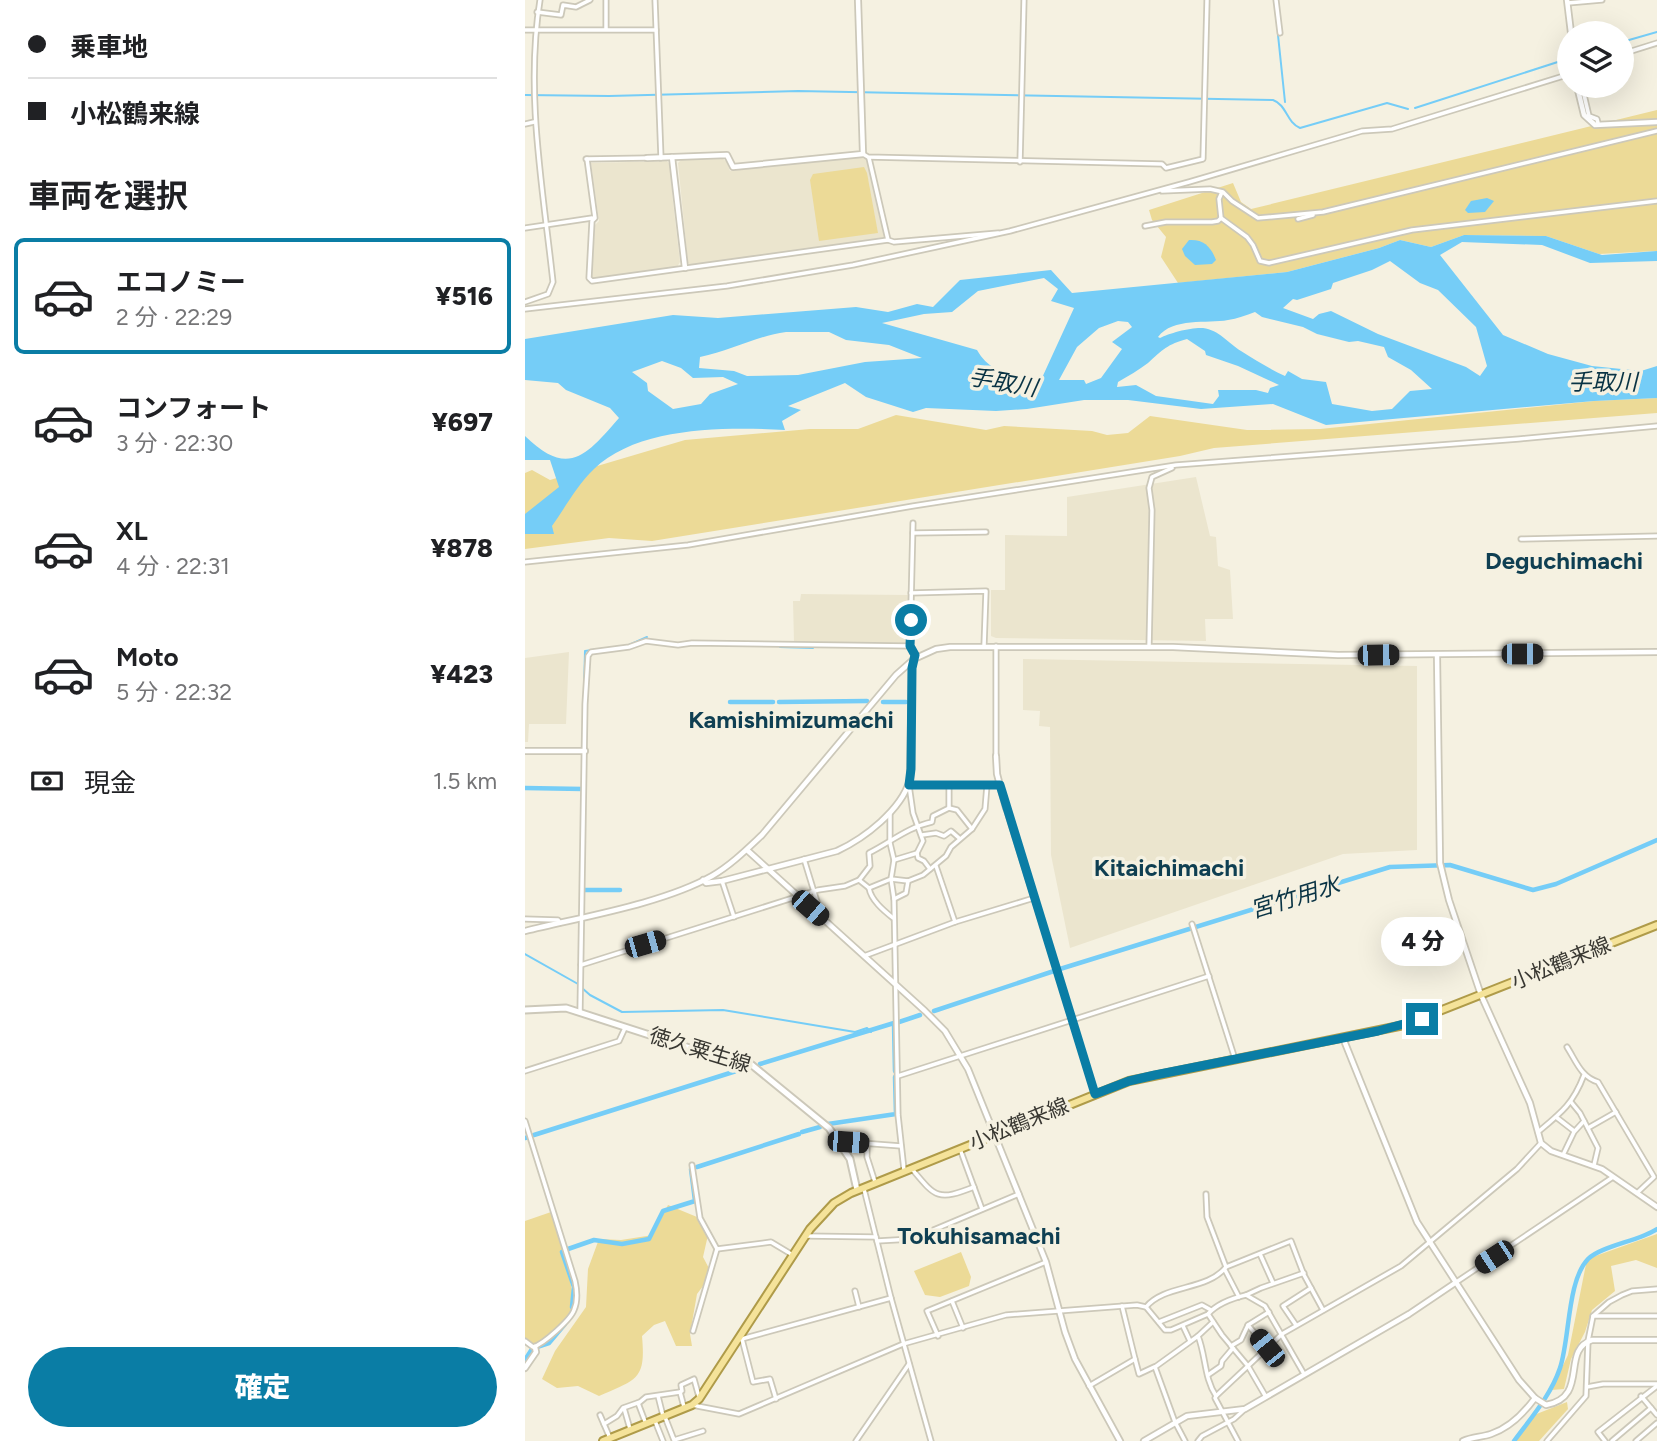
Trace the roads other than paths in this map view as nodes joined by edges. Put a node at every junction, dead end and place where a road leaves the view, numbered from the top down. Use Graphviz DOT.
graph roads {
  1 [pos="540,0"];
  2 [pos="590,0"];
  3 [pos="606,0"];
  4 [pos="655,0"];
  5 [pos="858,0"];
  6 [pos="1024,0"];
  7 [pos="1207,0"];
  8 [pos="1276,0"];
  9 [pos="1602,0"];
  10 [pos="1567,2"];
  11 [pos="537,12"];
  12 [pos="1569,21"];
  13 [pos="525,30"];
  14 [pos="535,30"];
  15 [pos="606,30"];
  16 [pos="656,30"];
  17 [pos="1280,33"];
  18 [pos="1657,43"];
  19 [pos="1634,50"];
  20 [pos="1557,78"];
  21 [pos="1581,98"];
  22 [pos="1583,98"];
  23 [pos="534,122"];
  24 [pos="1657,122"];
  25 [pos="1598,123"];
  26 [pos="525,124"];
  27 [pos="1657,131"];
  28 [pos="865,155"];
  29 [pos="672,157"];
  30 [pos="647,158"];
  31 [pos="661,158"];
  32 [pos="1020,162"];
  33 [pos="1160,190"];
  34 [pos="1222,192"];
  35 [pos="1657,201"];
  36 [pos="1323,212"];
  37 [pos="595,218"];
  38 [pos="1221,218"];
  39 [pos="1298,219"];
  40 [pos="545,225"];
  41 [pos="1145,226"];
  42 [pos="525,228"];
  43 [pos="1000,233"];
  44 [pos="888,240"];
  45 [pos="684,268"];
  46 [pos="525,302"];
  47 [pos="525,309"];
  48 [pos="1657,426"];
  49 [pos="1177,465"];
  50 [pos="913,523"];
  51 [pos="913,533"];
  52 [pos="986,533"];
  53 [pos="1657,536"];
  54 [pos="1521,539"];
  55 [pos="525,562"];
  56 [pos="911,593"];
  57 [pos="910,646"];
  58 [pos="985,646"];
  59 [pos="996,646"];
  60 [pos="1149,647"];
  61 [pos="1657,652"];
  62 [pos="1437,655"];
  63 [pos="915,657"];
  64 [pos="525,751"];
  65 [pos="585,751"];
  66 [pos="996,756"];
  67 [pos="909,785"];
  68 [pos="949,785"];
  69 [pos="987,785"];
  70 [pos="1000,785"];
  71 [pos="949,808"];
  72 [pos="1006,808"];
  73 [pos="890,813"];
  74 [pos="918,825"];
  75 [pos="972,829"];
  76 [pos="922,835"];
  77 [pos="959,838"];
  78 [pos="890,843"];
  79 [pos="747,850"];
  80 [pos="917,853"];
  81 [pos="804,859"];
  82 [pos="894,860"];
  83 [pos="936,866"];
  84 [pos="769,870"];
  85 [pos="930,870"];
  86 [pos="891,879"];
  87 [pos="703,880"];
  88 [pos="859,880"];
  89 [pos="722,881"];
  90 [pos="908,881"];
  91 [pos="869,888"];
  92 [pos="815,891"];
  93 [pos="798,897"];
  94 [pos="1034,898"];
  95 [pos="894,899"];
  96 [pos="581,917"];
  97 [pos="734,917"];
  98 [pos="893,918"];
  99 [pos="525,919"];
  100 [pos="822,919"];
  101 [pos="955,922"];
  102 [pos="560,923"];
  103 [pos="1192,923"];
  104 [pos="1657,925"];
  105 [pos="525,931"];
  106 [pos="893,946"];
  107 [pos="864,956"];
  108 [pos="581,965"];
  109 [pos="1209,976"];
  110 [pos="895,983"];
  111 [pos="1481,995"];
  112 [pos="525,1010"];
  113 [pos="580,1012"];
  114 [pos="1073,1020"];
  115 [pos="626,1027"];
  116 [pos="1343,1038"];
  117 [pos="1567,1047"];
  118 [pos="962,1056"];
  119 [pos="1235,1059"];
  120 [pos="525,1071"];
  121 [pos="1584,1075"];
  122 [pos="897,1077"];
  123 [pos="1095,1094"];
  124 [pos="1571,1101"];
  125 [pos="1617,1112"];
  126 [pos="1556,1116"];
  127 [pos="525,1121"];
  128 [pos="1584,1121"];
  129 [pos="1588,1129"];
  130 [pos="1538,1132"];
  131 [pos="1574,1132"];
  132 [pos="996,1133"];
  133 [pos="866,1143"];
  134 [pos="1541,1143"];
  135 [pos="901,1146"];
  136 [pos="843,1147"];
  137 [pos="959,1148"];
  138 [pos="1562,1156"];
  139 [pos="1594,1165"];
  140 [pos="692,1166"];
  141 [pos="908,1169"];
  142 [pos="1613,1177"];
  143 [pos="875,1182"];
  144 [pos="974,1187"];
  145 [pos="861,1188"];
  146 [pos="1637,1193"];
  147 [pos="1019,1194"];
  148 [pos="1206,1195"];
  149 [pos="1657,1207"];
  150 [pos="982,1209"];
  151 [pos="806,1236"];
  152 [pos="877,1239"];
  153 [pos="1429,1243"];
  154 [pos="717,1249"];
  155 [pos="1259,1254"];
  156 [pos="794,1256"];
  157 [pos="1046,1262"];
  158 [pos="1226,1268"];
  159 [pos="1304,1273"];
  160 [pos="1273,1283"];
  161 [pos="1455,1283"];
  162 [pos="1311,1288"];
  163 [pos="1657,1289"];
  164 [pos="855,1291"];
  165 [pos="1246,1295"];
  166 [pos="1239,1297"];
  167 [pos="891,1298"];
  168 [pos="952,1301"];
  169 [pos="1122,1306"];
  170 [pos="859,1307"];
  171 [pos="1146,1307"];
  172 [pos="1059,1310"];
  173 [pos="1323,1310"];
  174 [pos="1210,1312"];
  175 [pos="1269,1312"];
  176 [pos="1593,1316"];
  177 [pos="1657,1316"];
  178 [pos="1159,1322"];
  179 [pos="1213,1322"];
  180 [pos="1248,1325"];
  181 [pos="1296,1325"];
  182 [pos="1183,1326"];
  183 [pos="963,1328"];
  184 [pos="693,1331"];
  185 [pos="1282,1334"];
  186 [pos="938,1336"];
  187 [pos="1198,1336"];
  188 [pos="740,1339"];
  189 [pos="1657,1340"];
  190 [pos="525,1341"];
  191 [pos="1190,1341"];
  192 [pos="1588,1342"];
  193 [pos="903,1344"];
  194 [pos="535,1346"];
  195 [pos="1232,1347"];
  196 [pos="1267,1348"];
  197 [pos="1135,1359"];
  198 [pos="909,1364"];
  199 [pos="1248,1366"];
  200 [pos="1155,1367"];
  201 [pos="525,1368"];
  202 [pos="1207,1375"];
  203 [pos="1305,1375"];
  204 [pos="1657,1385"];
  205 [pos="1089,1386"];
  206 [pos="1587,1387"];
  207 [pos="680,1392"];
  208 [pos="658,1396"];
  209 [pos="1216,1396"];
  210 [pos="1641,1396"];
  211 [pos="1266,1398"];
  212 [pos="699,1399"];
  213 [pos="776,1399"];
  214 [pos="1537,1400"];
  215 [pos="638,1403"];
  216 [pos="692,1405"];
  217 [pos="624,1408"];
  218 [pos="1651,1408"];
  219 [pos="684,1409"];
  220 [pos="1245,1409"];
  221 [pos="1222,1413"];
  222 [pos="600,1415"];
  223 [pos="1657,1415"];
  224 [pos="664,1417"];
  225 [pos="655,1421"];
  226 [pos="1175,1422"];
  227 [pos="1227,1423"];
  228 [pos="1657,1423"];
  229 [pos="604,1424"];
  230 [pos="646,1424"];
  231 [pos="631,1430"];
  232 [pos="703,1431"];
  233 [pos="607,1440"];
  234 [pos="663,1441"];
  235 [pos="856,1441"];
  236 [pos="931,1441"];
  237 [pos="1120,1441"];
  238 [pos="1144,1441"];
  239 [pos="1185,1441"];
  240 [pos="1198,1441"];
  241 [pos="1238,1441"];
  242 [pos="1463,1441"];
  243 [pos="1546,1441"];
  244 [pos="1605,1441"];
  245 [pos="1612,1441"];
  246 [pos="1636,1441"];
  1 -- 11 [label="street"];
  2 -- 11 [label="street"];
  3 -- 15 [label="street"];
  4 -- 16 [label="street"];
  5 -- 28 [label="street"];
  6 -- 32 [label="street"];
  7 -- 32 [label="street"];
  8 -- 17 [label="street"];
  9 -- 10 [label="street"];
  10 -- 12 [label="street"];
  11 -- 14 [label="street"];
  13 -- 14 [label="street"];
  14 -- 15 [label="street"];
  14 -- 23 [label="street"];
  15 -- 16 [label="street"];
  16 -- 31 [label="street"];
  18 -- 19 [label="street"];
  20 -- 33 [label="street"];
  21 -- 24 [label="street"];
  22 -- 25 [label="street"];
  23 -- 26 [label="street"];
  23 -- 40 [label="street"];
  27 -- 36 [label="street"];
  28 -- 29 [label="street"];
  28 -- 32 [label="street"];
  28 -- 44 [label="street"];
  29 -- 31 [label="street"];
  29 -- 45 [label="street"];
  30 -- 31 [label="street"];
  30 -- 37 [label="street"];
  33 -- 34 [label="street"];
  33 -- 43 [label="street"];
  34 -- 36 [label="street"];
  34 -- 38 [label="street"];
  35 -- 38 [label="street"];
  36 -- 39 [label="street"];
  37 -- 40 [label="street"];
  37 -- 45 [label="street"];
  38 -- 41 [label="street"];
  40 -- 42 [label="street"];
  40 -- 46 [label="street"];
  43 -- 44 [label="street"];
  43 -- 47 [label="street"];
  44 -- 45 [label="street"];
  48 -- 49 [label="street"];
  49 -- 55 [label="street"];
  49 -- 60 [label="street"];
  50 -- 51 [label="street"];
  51 -- 52 [label="street"];
  51 -- 56 [label="street"];
  53 -- 54 [label="street"];
  56 -- 57 [label="street"];
  56 -- 58 [label="street"];
  57 -- 63 [label="street"];
  57 -- 65 [label="street"];
  58 -- 59 [label="street"];
  58 -- 63 [label="street"];
  59 -- 60 [label="street"];
  59 -- 66 [label="street"];
  60 -- 62 [label="street"];
  61 -- 62 [label="street"];
  62 -- 111 [label="street"];
  63 -- 67 [label="street"];
  63 -- 79 [label="street"];
  64 -- 65 [label="street"];
  65 -- 96 [label="street"];
  66 -- 70 [label="street"];
  67 -- 68 [label="street"];
  67 -- 73 [label="street"];
  67 -- 74 [label="street"];
  68 -- 69 [label="street"];
  68 -- 71 [label="street"];
  69 -- 70 [label="street"];
  69 -- 75 [label="street"];
  70 -- 72 [label="street"];
  71 -- 74 [label="street"];
  71 -- 75 [label="street"];
  72 -- 94 [label="street"];
  73 -- 78 [label="street"];
  73 -- 81 [label="street"];
  74 -- 76 [label="street"];
  74 -- 78 [label="street"];
  75 -- 77 [label="street"];
  76 -- 77 [label="street"];
  76 -- 80 [label="street"];
  77 -- 83 [label="street"];
  78 -- 82 [label="street"];
  78 -- 88 [label="street"];
  79 -- 84 [label="street"];
  79 -- 87 [label="street"];
  80 -- 82 [label="street"];
  80 -- 85 [label="street"];
  81 -- 84 [label="street"];
  81 -- 92 [label="street"];
  82 -- 86 [label="street"];
  83 -- 85 [label="street"];
  83 -- 101 [label="street"];
  84 -- 89 [label="street"];
  84 -- 93 [label="street"];
  85 -- 90 [label="street"];
  86 -- 90 [label="street"];
  86 -- 91 [label="street"];
  86 -- 95 [label="street"];
  87 -- 89 [label="street"];
  87 -- 96 [label="street"];
  88 -- 91 [label="street"];
  88 -- 92 [label="street"];
  89 -- 97 [label="street"];
  90 -- 95 [label="street"];
  91 -- 98 [label="street"];
  92 -- 93 [label="street"];
  92 -- 100 [label="street"];
  93 -- 97 [label="street"];
  93 -- 100 [label="street"];
  94 -- 101 [label="street"];
  94 -- 114 [label="street"];
  95 -- 98 [label="street"];
  96 -- 102 [label="street"];
  96 -- 108 [label="street"];
  97 -- 108 [label="street"];
  98 -- 106 [label="street"];
  99 -- 102 [label="street"];
  100 -- 107 [label="street"];
  101 -- 106 [label="street"];
  102 -- 105 [label="street"];
  103 -- 109 [label="street"];
  104 -- 111 [label="main road, 小松鶴来線"];
  106 -- 107 [label="street"];
  106 -- 110 [label="street"];
  107 -- 110 [label="street"];
  108 -- 113 [label="street"];
  109 -- 114 [label="street"];
  109 -- 119 [label="street"];
  110 -- 118 [label="street"];
  110 -- 122 [label="street"];
  111 -- 116 [label="main road, 小松鶴来線"];
  111 -- 130 [label="street"];
  112 -- 113 [label="main road, 徳久粟生線"];
  113 -- 115 [label="main road, 徳久粟生線"];
  114 -- 118 [label="street"];
  114 -- 123 [label="street"];
  115 -- 120 [label="street"];
  115 -- 136 [label="main road, 徳久粟生線"];
  116 -- 119 [label="main road, 小松鶴来線"];
  116 -- 153 [label="street"];
  117 -- 121 [label="street"];
  118 -- 122 [label="street"];
  118 -- 132 [label="street"];
  119 -- 123 [label="main road, 小松鶴来線"];
  121 -- 124 [label="street"];
  121 -- 125 [label="street"];
  122 -- 135 [label="street"];
  123 -- 132 [label="main road, 小松鶴来線"];
  124 -- 126 [label="street"];
  124 -- 128 [label="street"];
  125 -- 129 [label="street"];
  125 -- 146 [label="street"];
  126 -- 130 [label="street"];
  126 -- 131 [label="street"];
  127 -- 194 [label="street"];
  128 -- 129 [label="street"];
  128 -- 131 [label="street"];
  129 -- 139 [label="street"];
  130 -- 134 [label="street"];
  131 -- 138 [label="street"];
  132 -- 137 [label="main road, 小松鶴来線"];
  132 -- 147 [label="street"];
  133 -- 135 [label="street"];
  133 -- 136 [label="street"];
  133 -- 143 [label="street"];
  134 -- 138 [label="street"];
  134 -- 153 [label="street"];
  135 -- 141 [label="street"];
  136 -- 145 [label="main road, 徳久粟生線"];
  137 -- 141 [label="main road, 小松鶴来線"];
  137 -- 144 [label="street"];
  138 -- 139 [label="street"];
  139 -- 142 [label="street"];
  140 -- 154 [label="street"];
  141 -- 143 [label="main road, 小松鶴来線"];
  141 -- 144 [label="street"];
  142 -- 146 [label="street"];
  142 -- 161 [label="street"];
  143 -- 145 [label="main road, 小松鶴来線"];
  144 -- 150 [label="street"];
  145 -- 151 [label="main road, 小松鶴来線"];
  145 -- 152 [label="street"];
  146 -- 149 [label="street"];
  147 -- 150 [label="street"];
  147 -- 157 [label="street"];
  148 -- 158 [label="street"];
  150 -- 152 [label="street"];
  151 -- 152 [label="street"];
  151 -- 156 [label="main road, 小松鶴来線"];
  152 -- 167 [label="street"];
  153 -- 161 [label="street"];
  153 -- 173 [label="street"];
  154 -- 156 [label="street"];
  154 -- 184 [label="street"];
  155 -- 158 [label="street"];
  155 -- 159 [label="street"];
  155 -- 160 [label="street"];
  156 -- 188 [label="main road, 小松鶴来線"];
  157 -- 168 [label="street"];
  157 -- 172 [label="street"];
  158 -- 166 [label="street"];
  158 -- 171 [label="street"];
  159 -- 160 [label="street"];
  159 -- 162 [label="street"];
  160 -- 165 [label="street"];
  161 -- 203 [label="street"];
  161 -- 214 [label="street"];
  162 -- 173 [label="street"];
  162 -- 181 [label="street"];
  163 -- 176 [label="street"];
  164 -- 170 [label="street"];
  165 -- 166 [label="street"];
  165 -- 175 [label="street"];
  166 -- 174 [label="street"];
  167 -- 170 [label="street"];
  167 -- 193 [label="street"];
  168 -- 183 [label="street"];
  168 -- 186 [label="street"];
  169 -- 171 [label="street"];
  169 -- 172 [label="street"];
  169 -- 197 [label="street"];
  170 -- 188 [label="street"];
  171 -- 178 [label="street"];
  172 -- 183 [label="street"];
  172 -- 205 [label="street"];
  173 -- 181 [label="street"];
  174 -- 178 [label="street"];
  174 -- 179 [label="street"];
  174 -- 182 [label="street"];
  175 -- 180 [label="street"];
  175 -- 185 [label="street"];
  176 -- 177 [label="street"];
  176 -- 192 [label="street"];
  178 -- 182 [label="street"];
  179 -- 187 [label="street"];
  179 -- 195 [label="street"];
  180 -- 195 [label="street"];
  180 -- 196 [label="street"];
  181 -- 185 [label="street"];
  182 -- 191 [label="street"];
  183 -- 186 [label="street"];
  185 -- 196 [label="street"];
  185 -- 203 [label="street"];
  186 -- 193 [label="street"];
  187 -- 191 [label="street"];
  187 -- 202 [label="street"];
  188 -- 212 [label="main road, 小松鶴来線"];
  188 -- 213 [label="street"];
  189 -- 192 [label="street"];
  190 -- 194 [label="street"];
  191 -- 200 [label="street"];
  192 -- 206 [label="street"];
  192 -- 214 [label="street"];
  193 -- 198 [label="street"];
  193 -- 213 [label="street"];
  194 -- 201 [label="street"];
  195 -- 199 [label="street"];
  195 -- 202 [label="street"];
  196 -- 199 [label="street"];
  197 -- 200 [label="street"];
  197 -- 205 [label="street"];
  198 -- 235 [label="street"];
  198 -- 236 [label="street"];
  199 -- 209 [label="street"];
  199 -- 211 [label="street"];
  200 -- 226 [label="street"];
  202 -- 209 [label="street"];
  203 -- 211 [label="street"];
  204 -- 206 [label="street"];
  204 -- 210 [label="street"];
  205 -- 237 [label="street"];
  206 -- 243 [label="street"];
  207 -- 208 [label="street"];
  207 -- 212 [label="street"];
  207 -- 219 [label="street"];
  208 -- 215 [label="street"];
  208 -- 224 [label="street"];
  209 -- 221 [label="street"];
  210 -- 218 [label="street"];
  210 -- 244 [label="street"];
  211 -- 220 [label="street"];
  212 -- 216 [label="main road, 小松鶴来線"];
  213 -- 216 [label="street"];
  214 -- 242 [label="street"];
  215 -- 217 [label="street"];
  215 -- 230 [label="street"];
  216 -- 219 [label="main road, 小松鶴来線"];
  217 -- 229 [label="street"];
  217 -- 231 [label="street"];
  218 -- 223 [label="street"];
  218 -- 245 [label="street"];
  219 -- 224 [label="main road, 小松鶴来線"];
  220 -- 221 [label="street"];
  220 -- 227 [label="street"];
  221 -- 226 [label="street"];
  221 -- 227 [label="street"];
  222 -- 229 [label="street"];
  224 -- 225 [label="main road, 小松鶴来線"];
  224 -- 232 [label="street"];
  225 -- 230 [label="main road, 小松鶴来線"];
  225 -- 234 [label="street"];
  226 -- 238 [label="street"];
  226 -- 239 [label="street"];
  227 -- 240 [label="street"];
  227 -- 241 [label="street"];
  228 -- 246 [label="street"];
  229 -- 233 [label="street"];
  230 -- 231 [label="main road, 小松鶴来線"];
  231 -- 233 [label="main road, 小松鶴来線"];
}
